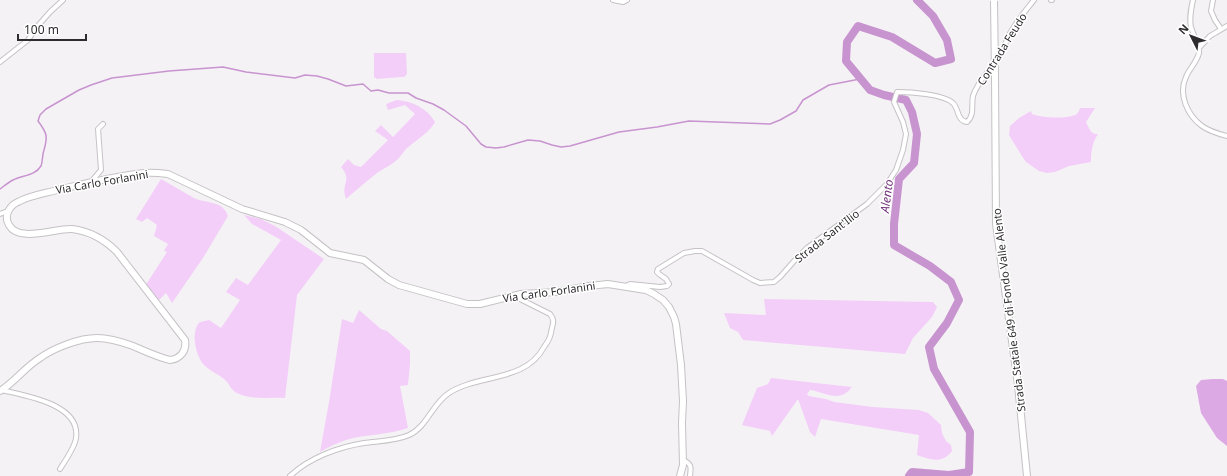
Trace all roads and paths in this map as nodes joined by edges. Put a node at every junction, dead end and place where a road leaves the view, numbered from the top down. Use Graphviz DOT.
graph roads {
  1 [pos="63,0"];
  2 [pos="614,0"];
  3 [pos="627,0"];
  4 [pos="994,0"];
  5 [pos="1034,0"];
  6 [pos="1193,0"];
  7 [pos="1213,0"];
  8 [pos="1227,26"];
  9 [pos="1222,29"];
  10 [pos="1198,48"];
  11 [pos="0,62"];
  12 [pos="894,102"];
  13 [pos="103,124"];
  14 [pos="1227,136"];
  15 [pos="91,182"];
  16 [pos="8,211"];
  17 [pos="0,214"];
  18 [pos="626,287"];
  19 [pos="512,296"];
  20 [pos="1,391"];
  21 [pos="683,460"];
  22 [pos="60,469"];
  23 [pos="290,476"];
  24 [pos="680,476"];
  25 [pos="690,476"];
  26 [pos="1027,476"];
  1 -- 11 [label="street"];
  2 -- 3 [label="street"];
  4 -- 26 [label="main road, Strada Statale 649 di Fondo Valle Alento, bridge"];
  5 -- 12 [label="street, Contrada Feudo"];
  6 -- 10 [label="street"];
  7 -- 9 [label="street"];
  8 -- 9 [label="street"];
  9 -- 10 [label="street"];
  10 -- 14 [label="street"];
  12 -- 18 [label="street, Strada Sant'Ilio"];
  13 -- 15 [label="street"];
  15 -- 16 [label="main road, Via Carlo Forlanini"];
  15 -- 19 [label="main road, Via Carlo Forlanini"];
  16 -- 17 [label="street"];
  16 -- 20 [label="main road"];
  18 -- 19 [label="main road, Via Carlo Forlanini"];
  18 -- 21 [label="main road, Via Carlo Forlanini"];
  19 -- 23 [label="street"];
  20 -- 22 [label="street"];
  21 -- 24 [label="main road, Via Carlo Forlanini"];
  21 -- 25 [label="street"];
}
